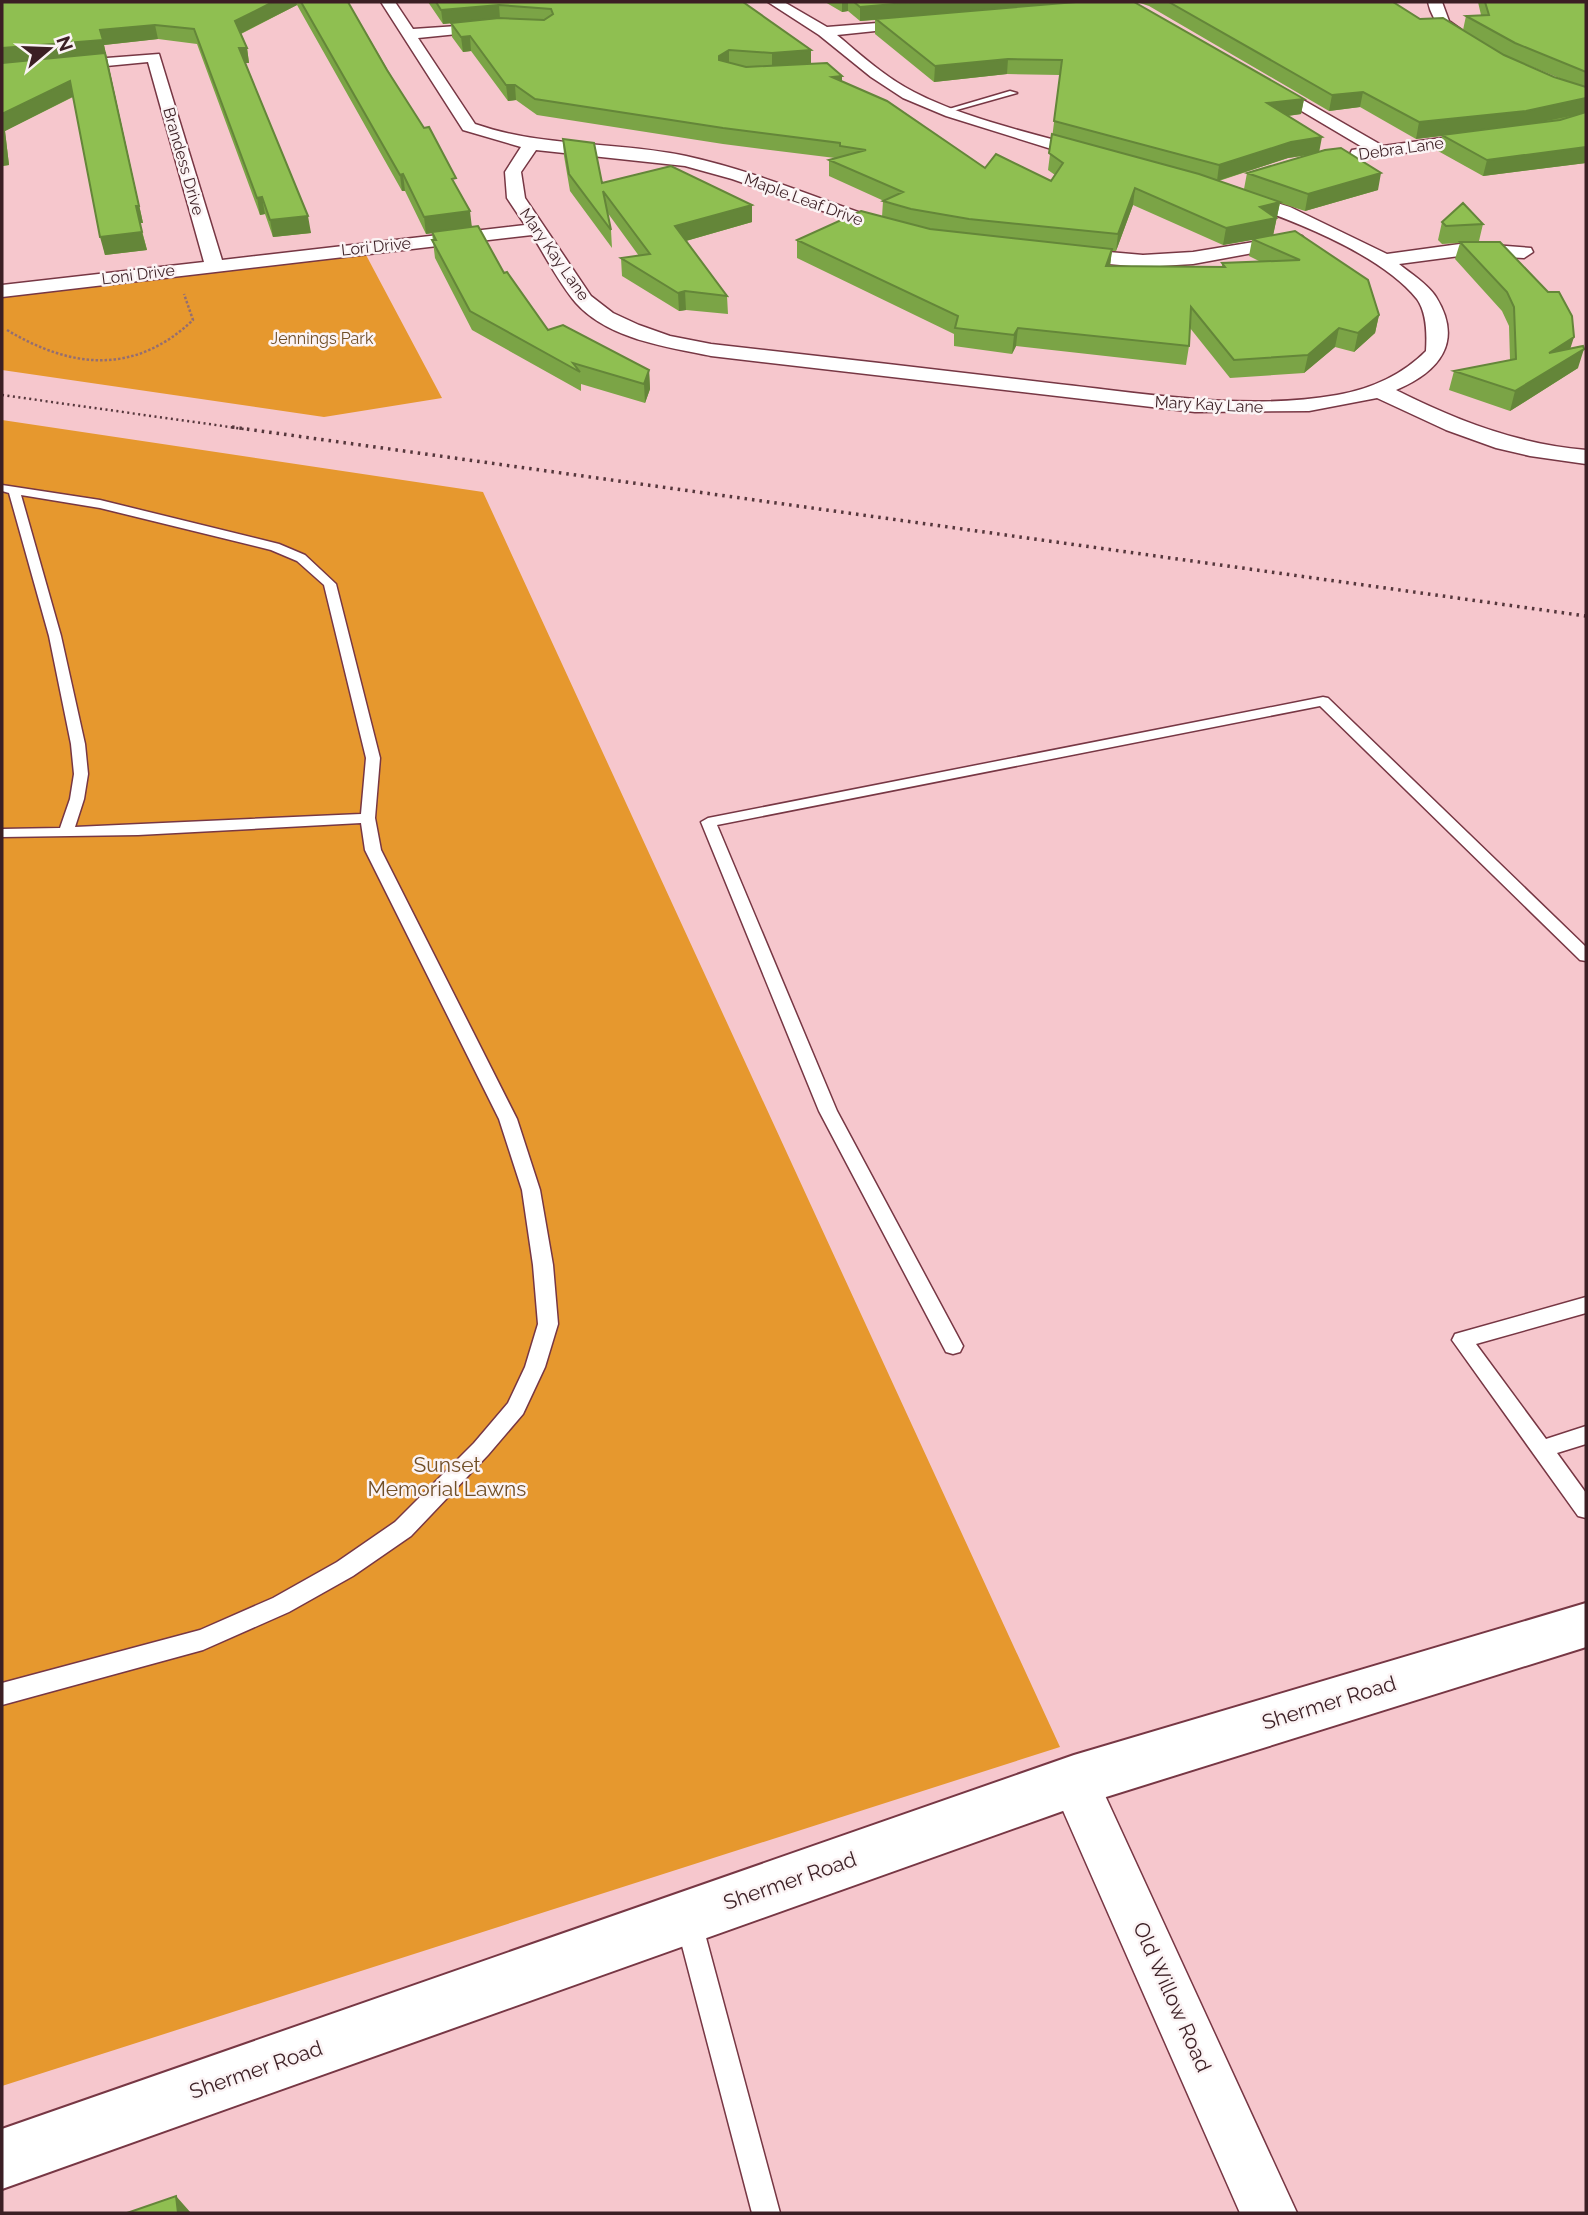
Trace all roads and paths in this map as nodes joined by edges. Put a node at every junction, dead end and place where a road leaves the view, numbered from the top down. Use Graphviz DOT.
graph roads {
  1 [pos="388,2"];
  2 [pos="775,2"];
  3 [pos="1426,2"];
  4 [pos="1435,2"];
  5 [pos="944,20"];
  6 [pos="511,26"];
  7 [pos="824,32"];
  8 [pos="410,34"];
  9 [pos="1484,51"];
  10 [pos="865,66"];
  11 [pos="838,69"];
  12 [pos="2,71"];
  13 [pos="1250,74"];
  14 [pos="1013,93"];
  15 [pos="946,111"];
  16 [pos="1504,134"];
  17 [pos="530,146"];
  18 [pos="1380,151"];
  19 [pos="1345,155"];
  20 [pos="1110,161"];
  21 [pos="1244,181"];
  22 [pos="537,229"];
  23 [pos="1330,233"];
  24 [pos="909,234"];
  25 [pos="1524,252"];
  26 [pos="1051,253"];
  27 [pos="1384,260"];
  28 [pos="214,264"];
  29 [pos="185,268"];
  30 [pos="2,291"];
  31 [pos="7,330"];
  32 [pos="1378,390"];
  33 [pos="1586,457"];
  34 [pos="8,489"];
  35 [pos="368,818"];
  36 [pos="2,833"];
  37 [pos="66,833"];
  38 [pos="1586,956"];
  39 [pos="1586,1305"];
  40 [pos="953,1346"];
  41 [pos="1586,1435"];
  42 [pos="1542,1449"];
  43 [pos="1586,1509"];
  44 [pos="1586,1625"];
  45 [pos="2,1694"];
  46 [pos="1074,1781"];
  47 [pos="687,1917"];
  48 [pos="2,2159"];
  49 [pos="766,2213"];
  50 [pos="1269,2213"];
  1 -- 8 [label="street, Maple Leaf Drive"];
  2 -- 7 [label="street"];
  3 -- 4 [label="lane"];
  4 -- 9 [label="street"];
  5 -- 7 [label="street"];
  6 -- 8 [label="street"];
  7 -- 10 [label="street"];
  8 -- 17 [label="street, Maple Leaf Drive"];
  10 -- 11 [label="street"];
  10 -- 15 [label="street"];
  12 -- 28 [label="street, Brandess Drive"];
  13 -- 18 [label="street"];
  14 -- 15 [label="lane"];
  15 -- 20 [label="street"];
  16 -- 18 [label="street, Debra Lane"];
  17 -- 22 [label="street, Mary Kay Lane"];
  17 -- 24 [label="street, Maple Leaf Drive"];
  18 -- 19 [label="street, Debra Lane"];
  21 -- 23 [label="street, Mary Kay Lane"];
  22 -- 28 [label="street, Lori Drive"];
  22 -- 32 [label="street, Mary Kay Lane"];
  23 -- 26 [label="street"];
  23 -- 27 [label="street, Mary Kay Lane"];
  25 -- 27 [label="street"];
  27 -- 32 [label="street, Mary Kay Lane"];
  28 -- 29 [label="street, Loni Drive"];
  29 -- 30 [label="street, Loni Drive"];
  29 -- 31 [label="path"];
  32 -- 33 [label="street"];
  34 -- 35 [label="lane"];
  34 -- 37 [label="lane"];
  35 -- 37 [label="lane"];
  35 -- 45 [label="lane"];
  36 -- 37 [label="lane"];
  38 -- 40 [label="lane"];
  39 -- 42 [label="lane"];
  41 -- 42 [label="lane"];
  42 -- 43 [label="lane"];
  44 -- 46 [label="street, Shermer Road"];
  46 -- 47 [label="street, Shermer Road"];
  46 -- 50 [label="street, Old Willow Road"];
  47 -- 48 [label="street, Shermer Road"];
  47 -- 49 [label="lane"];
}
